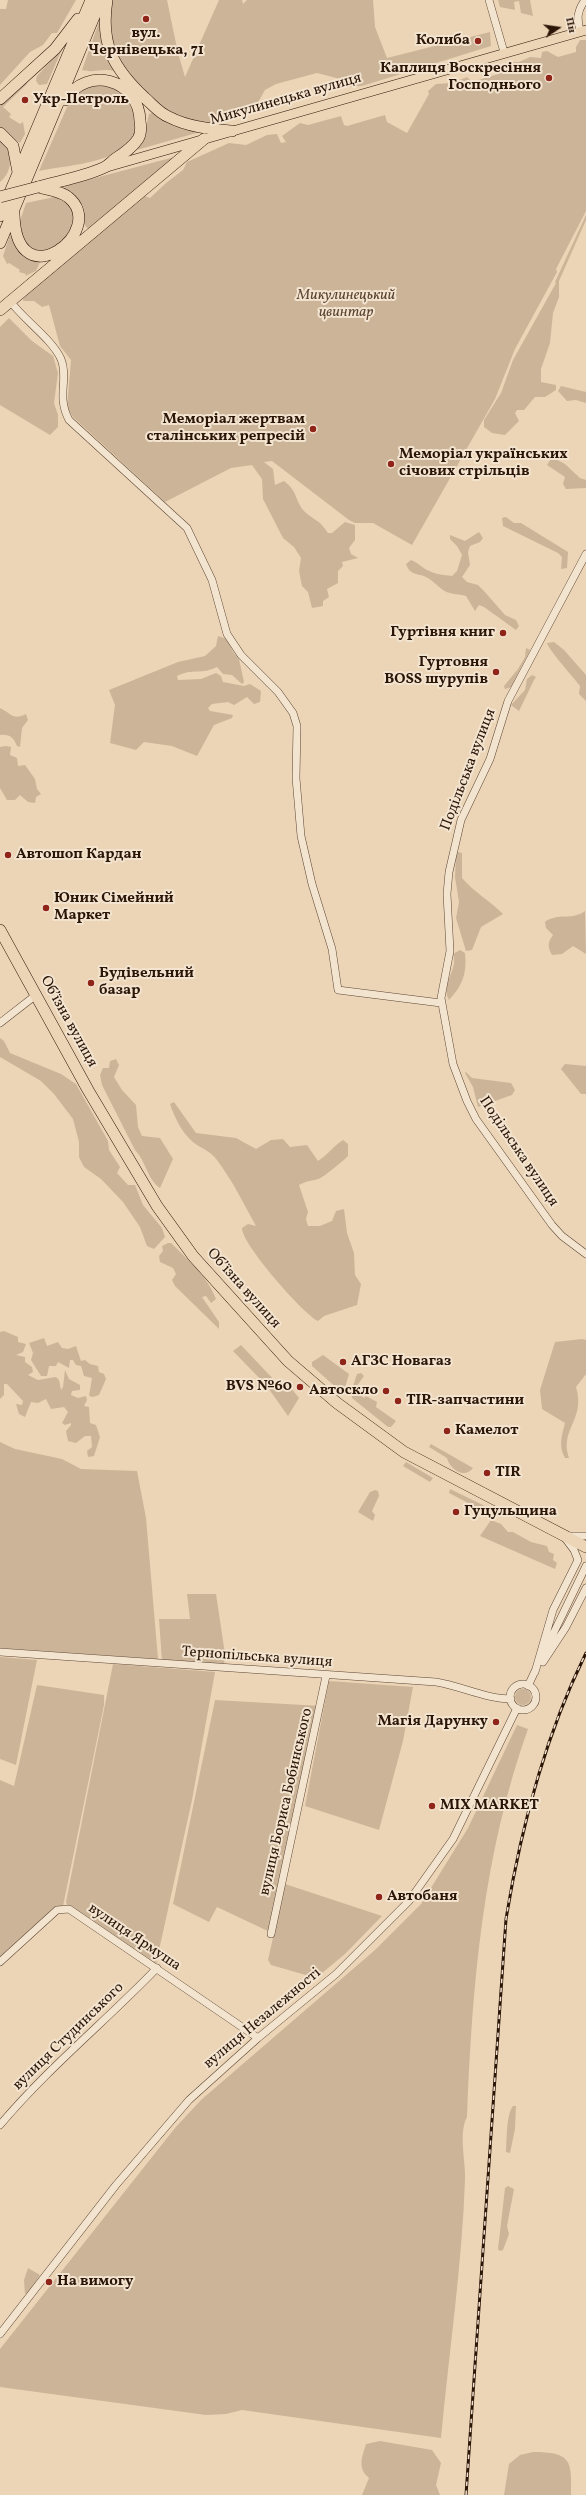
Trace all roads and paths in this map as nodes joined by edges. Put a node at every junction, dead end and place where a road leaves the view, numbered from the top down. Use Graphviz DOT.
graph roads {
  1 [pos="101,0"];
  2 [pos="107,0"];
  3 [pos="489,0"];
  4 [pos="585,0"];
  5 [pos="89,5"];
  6 [pos="583,30"];
  7 [pos="504,52"];
  8 [pos="0,99"];
  9 [pos="54,117"];
  10 [pos="232,131"];
  11 [pos="0,132"];
  12 [pos="204,139"];
  13 [pos="104,168"];
  14 [pos="18,173"];
  15 [pos="38,187"];
  16 [pos="0,197"];
  17 [pos="14,211"];
  18 [pos="0,216"];
  19 [pos="0,243"];
  20 [pos="10,301"];
  21 [pos="0,310"];
  22 [pos="586,554"];
  23 [pos="0,930"];
  24 [pos="36,995"];
  25 [pos="441,1003"];
  26 [pos="0,1023"];
  27 [pos="586,1254"];
  28 [pos="564,1536"];
  29 [pos="586,1536"];
  30 [pos="586,1548"];
  31 [pos="586,1566"];
  32 [pos="586,1588"];
  33 [pos="0,1652"];
  34 [pos="535,1672"];
  35 [pos="326,1676"];
  36 [pos="528,1686"];
  37 [pos="511,1699"];
  38 [pos="517,1708"];
  39 [pos="272,1934"];
  40 [pos="0,1962"];
  41 [pos="157,1968"];
  42 [pos="258,2038"];
  43 [pos="0,2125"];
  44 [pos="0,2334"];
  1 -- 9 [label="highway"];
  2 -- 10 [label="highway"];
  3 -- 7 [label="street"];
  4 -- 6 [label="street, Микулинецька вулиця"];
  5 -- 8 [label="highway"];
  5 -- 14 [label="highway"];
  6 -- 7 [label="main road, Микулинецька вулиця"];
  7 -- 10 [label="main road, Микулинецька вулиця"];
  9 -- 13 [label="highway"];
  9 -- 17 [label="highway"];
  10 -- 12 [label="main road, Микулинецька вулиця"];
  11 -- 14 [label="highway"];
  12 -- 13 [label="main road, Микулинецька вулиця"];
  12 -- 20 [label="highway"];
  13 -- 15 [label="highway, Микулинецька вулиця"];
  14 -- 18 [label="highway"];
  15 -- 16 [label="highway, Микулинецька вулиця, bridge"];
  15 -- 17 [label="highway"];
  17 -- 19 [label="highway"];
  20 -- 21 [label="highway"];
  20 -- 25 [label="street"];
  22 -- 25 [label="street, Подільська вулиця"];
  23 -- 24 [label="highway, Обʼїзна вулиця"];
  24 -- 26 [label="street"];
  24 -- 28 [label="highway, Обʼїзна вулиця"];
  25 -- 27 [label="street, Подільська вулиця"];
  28 -- 29 [label="street"];
  28 -- 30 [label="highway, Обʼїзна вулиця"];
  28 -- 34 [label="street"];
  31 -- 34 [label="street"];
  32 -- 34 [label="street"];
  33 -- 35 [label="street, Тернопільська вулиця"];
  34 -- 36 [label="street"];
  35 -- 37 [label="street, Тернопільська вулиця"];
  35 -- 39 [label="street, вулиця Бориса Бобинського"];
  36 -- 37 [label="street"];
  36 -- 38 [label="street"];
  37 -- 38 [label="street"];
  38 -- 42 [label="street, вулиця Незалежності"];
  40 -- 41 [label="street, вулиця Ярмуша"];
  41 -- 42 [label="street, вулиця Ярмуша"];
  41 -- 43 [label="street, вулиця Студинського"];
  42 -- 44 [label="street, вулиця Незалежності"];
}
